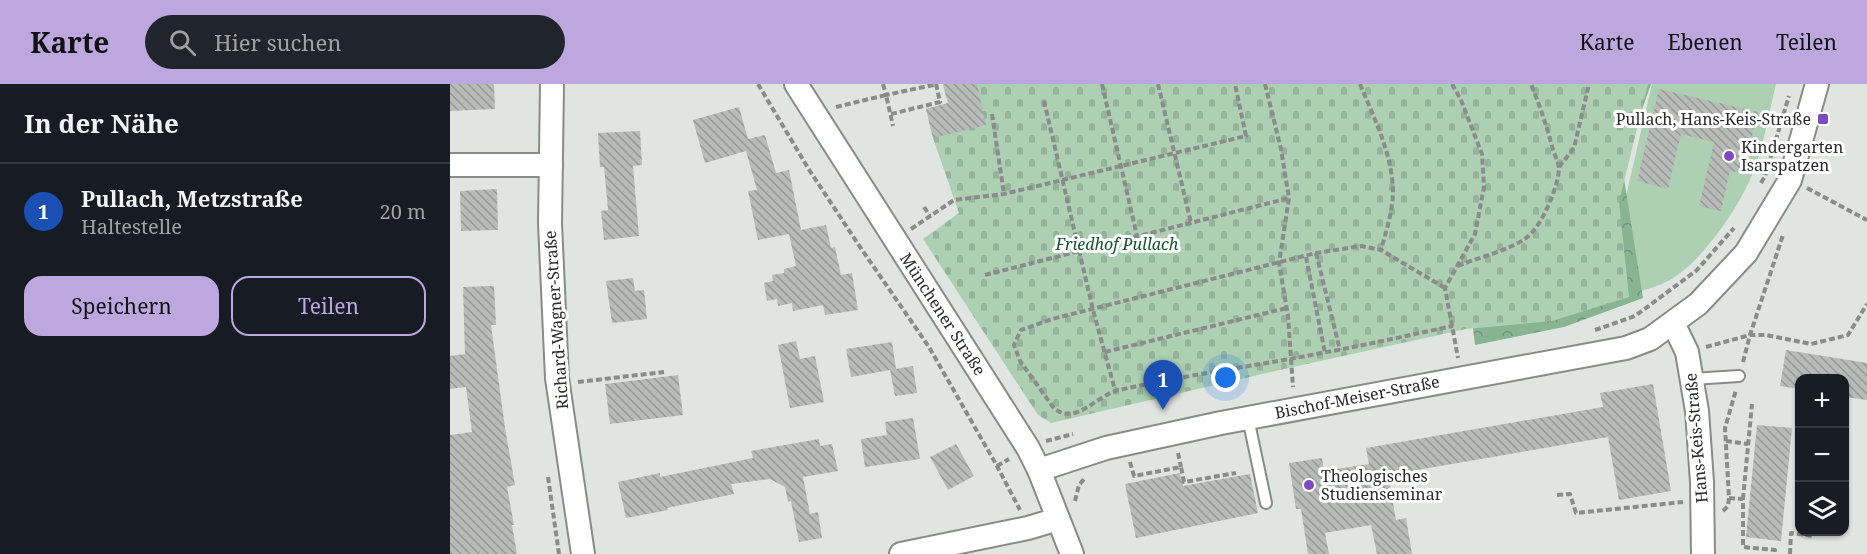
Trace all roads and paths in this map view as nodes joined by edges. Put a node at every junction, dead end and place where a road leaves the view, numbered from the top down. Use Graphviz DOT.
graph roads {
  1 [pos="552,84"];
  2 [pos="758,84"];
  3 [pos="796,84"];
  4 [pos="883,84"];
  5 [pos="937,84"];
  6 [pos="1102,84"];
  7 [pos="1158,84"];
  8 [pos="1235,84"];
  9 [pos="1265,84"];
  10 [pos="1360,84"];
  11 [pos="1452,84"];
  12 [pos="1531,84"];
  13 [pos="1589,84"];
  14 [pos="1817,84"];
  15 [pos="1791,91"];
  16 [pos="886,95"];
  17 [pos="1044,101"];
  18 [pos="832,109"];
  19 [pos="891,114"];
  20 [pos="992,114"];
  21 [pos="893,126"];
  22 [pos="1175,152"];
  23 [pos="450,165"];
  24 [pos="551,165"];
  25 [pos="1121,166"];
  26 [pos="1559,168"];
  27 [pos="1062,179"];
  28 [pos="1790,180"];
  29 [pos="1760,185"];
  30 [pos="1004,194"];
  31 [pos="1289,198"];
  32 [pos="924,207"];
  33 [pos="930,216"];
  34 [pos="1867,220"];
  35 [pos="1191,223"];
  36 [pos="1736,226"];
  37 [pos="909,230"];
  38 [pos="1785,230"];
  39 [pos="1137,236"];
  40 [pos="1381,250"];
  41 [pos="1079,251"];
  42 [pos="1316,253"];
  43 [pos="1306,257"];
  44 [pos="1279,262"];
  45 [pos="1457,267"];
  46 [pos="985,275"];
  47 [pos="1445,288"];
  48 [pos="1867,304"];
  49 [pos="1287,308"];
  50 [pos="1093,310"];
  51 [pos="1673,323"];
  52 [pos="1453,326"];
  53 [pos="1594,331"];
  54 [pos="1750,335"];
  55 [pos="1340,350"];
  56 [pos="1105,352"];
  57 [pos="1687,352"];
  58 [pos="1325,353"];
  59 [pos="1470,357"];
  60 [pos="1292,359"];
  61 [pos="664,372"];
  62 [pos="1739,376"];
  63 [pos="1692,379"];
  64 [pos="579,380"];
  65 [pos="1282,389"];
  66 [pos="1115,390"];
  67 [pos="1752,404"];
  68 [pos="1248,418"];
  69 [pos="1076,434"];
  70 [pos="1726,441"];
  71 [pos="1125,444"];
  72 [pos="1748,444"];
  73 [pos="1028,448"];
  74 [pos="997,466"];
  75 [pos="1039,470"];
  76 [pos="1236,472"];
  77 [pos="1086,476"];
  78 [pos="1557,495"];
  79 [pos="1729,498"];
  80 [pos="1743,499"];
  81 [pos="1702,501"];
  82 [pos="1266,503"];
  83 [pos="1066,512"];
  84 [pos="1028,528"];
  85 [pos="1703,531"];
  86 [pos="1795,534"];
  87 [pos="583,554"];
  88 [pos="901,554"];
  89 [pos="1072,554"];
  90 [pos="1703,554"];
  91 [pos="1774,554"];
  92 [pos="1790,554"];
  1 -- 24 [label="street, Richard-Wagner-Straße"];
  2 -- 74 [label="path"];
  3 -- 73 [label="street, Münchener Straße"];
  4 -- 16 [label="path"];
  5 -- 16 [label="path"];
  5 -- 19 [label="path"];
  6 -- 25 [label="path"];
  7 -- 22 [label="path"];
  8 -- 22 [label="path"];
  9 -- 31 [label="path"];
  10 -- 40 [label="path"];
  11 -- 45 [label="path"];
  12 -- 26 [label="path"];
  13 -- 26 [label="path"];
  14 -- 28 [label="street"];
  15 -- 29 [label="path"];
  16 -- 18 [label="path"];
  16 -- 19 [label="path"];
  17 -- 27 [label="path"];
  19 -- 21 [label="path"];
  20 -- 30 [label="path"];
  22 -- 25 [label="path"];
  22 -- 35 [label="path"];
  23 -- 24 [label="street"];
  24 -- 87 [label="street, Richard-Wagner-Straße"];
  25 -- 27 [label="path"];
  25 -- 39 [label="path"];
  26 -- 45 [label="path"];
  27 -- 30 [label="path"];
  27 -- 41 [label="path"];
  28 -- 34 [label="path"];
  28 -- 51 [label="street"];
  30 -- 33 [label="path"];
  31 -- 35 [label="path"];
  31 -- 44 [label="path"];
  32 -- 33 [label="path"];
  33 -- 37 [label="path"];
  35 -- 39 [label="path"];
  36 -- 53 [label="path"];
  38 -- 54 [label="path"];
  39 -- 41 [label="path"];
  40 -- 42 [label="path"];
  40 -- 47 [label="path"];
  41 -- 46 [label="path"];
  41 -- 50 [label="path"];
  42 -- 43 [label="path"];
  42 -- 55 [label="path"];
  43 -- 44 [label="path"];
  43 -- 58 [label="path"];
  44 -- 49 [label="path"];
  44 -- 50 [label="path"];
  45 -- 47 [label="path"];
  47 -- 52 [label="path"];
  48 -- 54 [label="path"];
  49 -- 56 [label="path"];
  49 -- 60 [label="path"];
  50 -- 56 [label="path"];
  50 -- 66 [label="path"];
  51 -- 57 [label="street, Hans-Keis-Straße"];
  51 -- 68 [label="street, Bischof-Meiser-Straße"];
  52 -- 55 [label="path"];
  52 -- 59 [label="path"];
  54 -- 57 [label="path"];
  54 -- 62 [label="path"];
  55 -- 58 [label="path"];
  56 -- 66 [label="path"];
  57 -- 63 [label="street, Hans-Keis-Straße"];
  58 -- 60 [label="path"];
  60 -- 65 [label="path"];
  60 -- 66 [label="path"];
  61 -- 64 [label="path"];
  62 -- 63 [label="lane"];
  62 -- 70 [label="path"];
  63 -- 81 [label="street, Hans-Keis-Straße"];
  67 -- 72 [label="path"];
  68 -- 71 [label="street, Bischof-Meiser-Straße"];
  68 -- 82 [label="lane"];
  69 -- 73 [label="path"];
  70 -- 72 [label="path"];
  70 -- 79 [label="path"];
  71 -- 75 [label="street, Bischof-Meiser-Straße"];
  71 -- 76 [label="path"];
  72 -- 80 [label="path"];
  73 -- 74 [label="path"];
  73 -- 75 [label="street, Münchener Straße"];
  74 -- 84 [label="path"];
  75 -- 83 [label="street, Münchener Straße"];
  77 -- 83 [label="path"];
  78 -- 81 [label="path"];
  79 -- 80 [label="path"];
  79 -- 85 [label="path"];
  80 -- 91 [label="path"];
  81 -- 85 [label="street, Hans-Keis-Straße"];
  83 -- 84 [label="street"];
  83 -- 89 [label="street, Münchener Straße"];
  84 -- 88 [label="street"];
  85 -- 90 [label="street, Hans-Keis-Straße"];
  86 -- 92 [label="path"];
}
